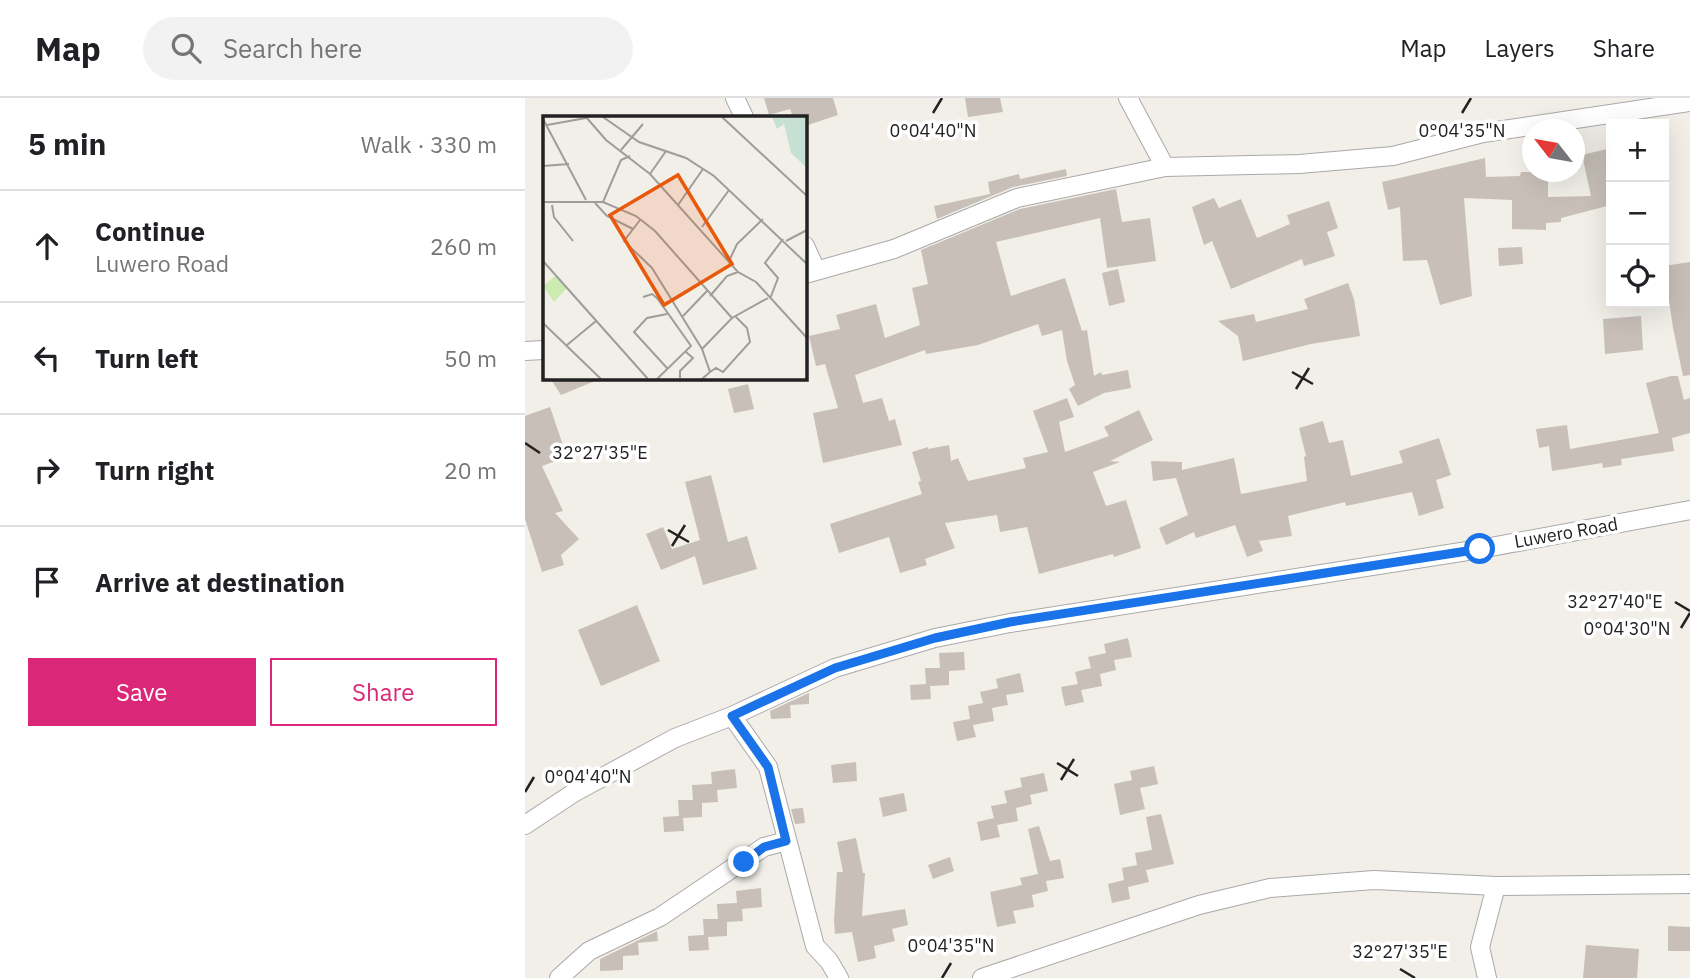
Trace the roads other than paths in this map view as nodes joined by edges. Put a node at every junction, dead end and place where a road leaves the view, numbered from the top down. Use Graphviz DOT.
graph roads {
  1 [pos="735,98"];
  2 [pos="1128,98"];
  3 [pos="1690,102"];
  4 [pos="1643,104"];
  5 [pos="744,116"];
  6 [pos="1165,167"];
  7 [pos="807,255"];
  8 [pos="811,272"];
  9 [pos="543,350"];
  10 [pos="525,351"];
  11 [pos="1690,510"];
  12 [pos="732,716"];
  13 [pos="525,825"];
  14 [pos="786,841"];
  15 [pos="1690,884"];
  16 [pos="1496,886"];
  17 [pos="559,978"];
  18 [pos="839,978"];
  19 [pos="982,978"];
  20 [pos="1487,978"];
  1 -- 5 [label="street"];
  2 -- 6 [label="street"];
  3 -- 4 [label="street"];
  4 -- 6 [label="street"];
  6 -- 8 [label="street"];
  7 -- 8 [label="street"];
  9 -- 10 [label="street"];
  11 -- 12 [label="street, Luwero Road"];
  12 -- 13 [label="street, Luwero Road"];
  12 -- 14 [label="street"];
  14 -- 17 [label="street"];
  14 -- 18 [label="street"];
  15 -- 16 [label="street"];
  16 -- 19 [label="street"];
  16 -- 20 [label="street"];
}
